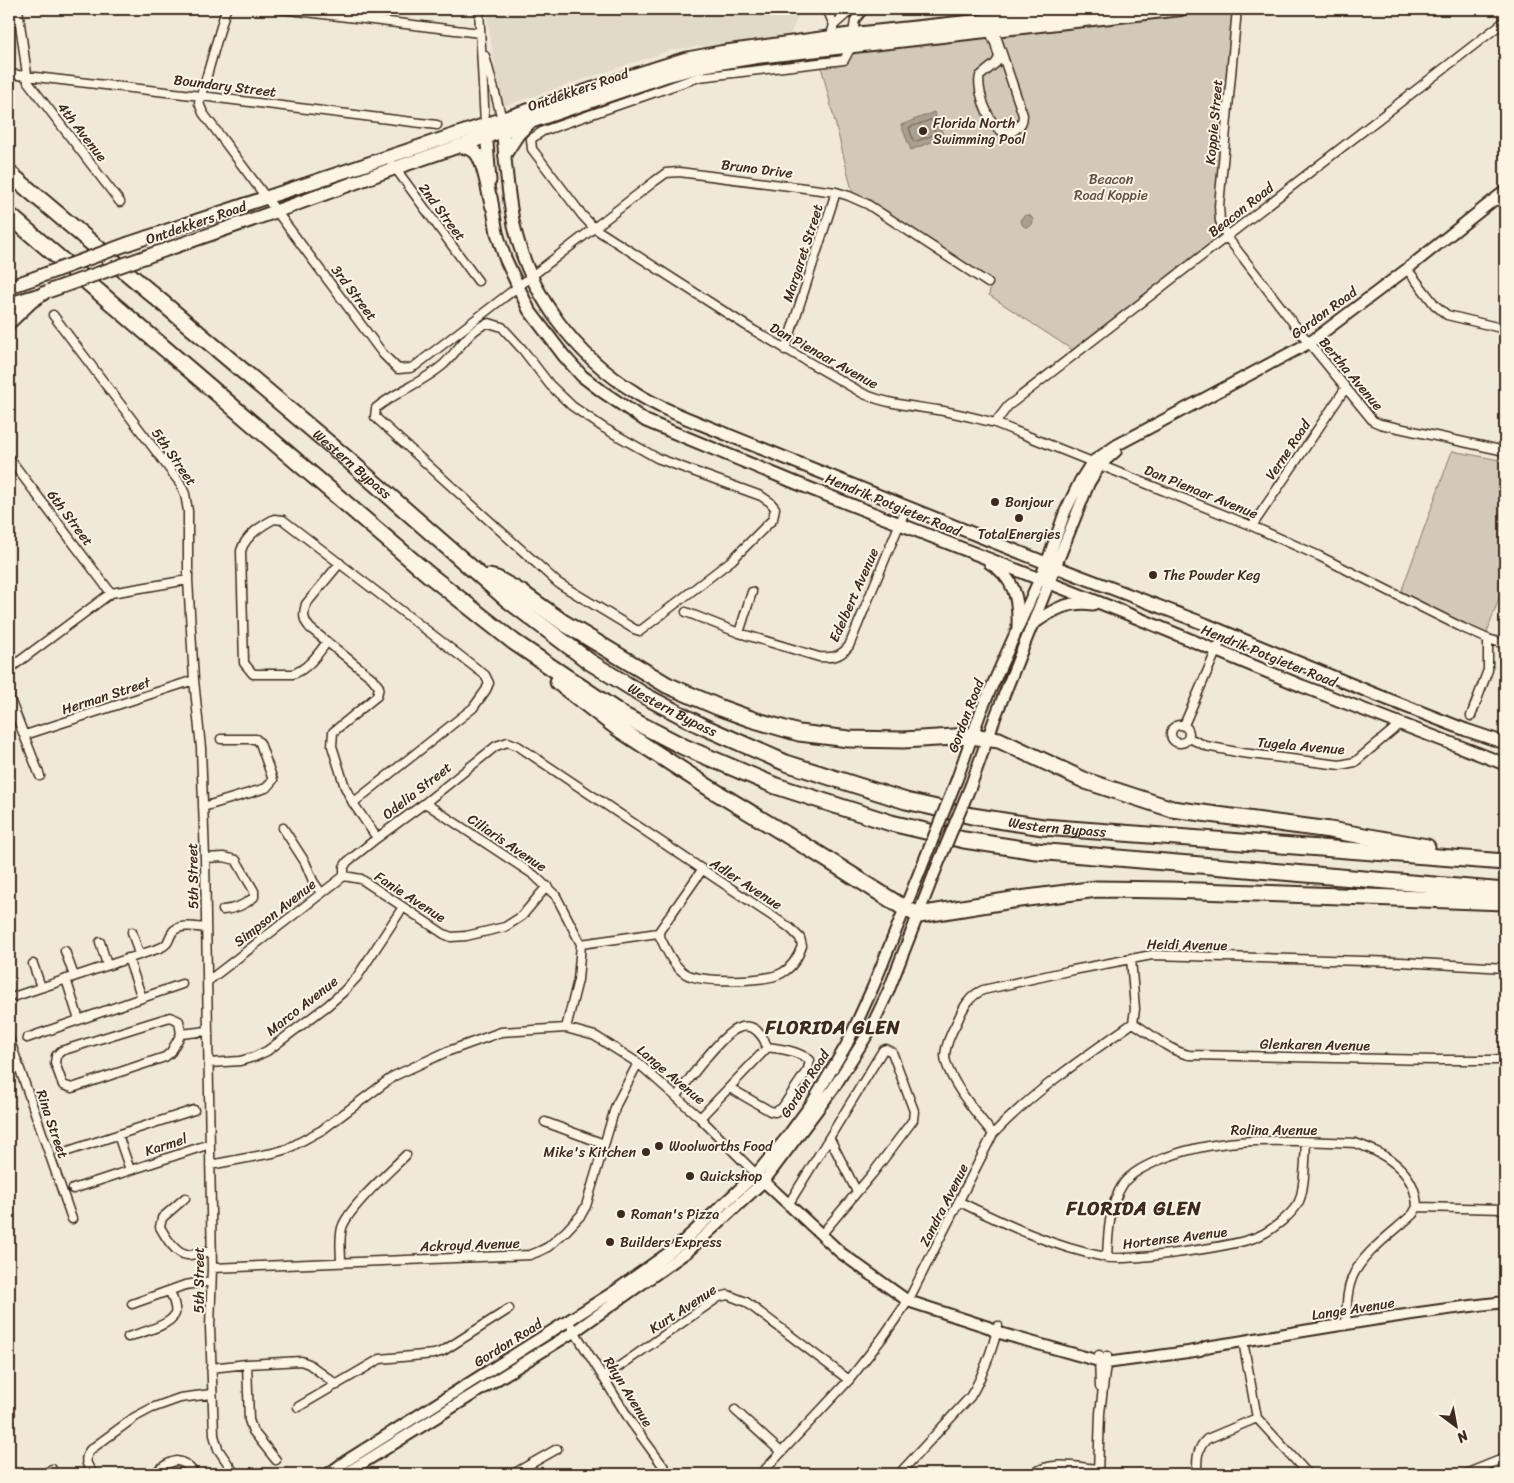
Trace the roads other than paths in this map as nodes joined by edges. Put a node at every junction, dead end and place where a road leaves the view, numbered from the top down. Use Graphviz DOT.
graph roads {
  1 [pos="18,9"];
  2 [pos="226,9"];
  3 [pos="280,9"];
  4 [pos="479,9"];
  5 [pos="826,9"];
  6 [pos="864,9"];
  7 [pos="1089,9"];
  8 [pos="1181,9"];
  9 [pos="1237,9"];
  10 [pos="848,10"];
  11 [pos="1112,13"];
  12 [pos="855,20"];
  13 [pos="1505,21"];
  14 [pos="992,30"];
  15 [pos="480,33"];
  16 [pos="831,37"];
  17 [pos="853,40"];
  18 [pos="481,42"];
  19 [pos="9,74"];
  20 [pos="27,76"];
  21 [pos="202,96"];
  22 [pos="529,122"];
  23 [pos="437,124"];
  24 [pos="503,125"];
  25 [pos="486,130"];
  26 [pos="459,146"];
  27 [pos="505,154"];
  28 [pos="389,156"];
  29 [pos="395,168"];
  30 [pos="9,174"];
  31 [pos="1505,191"];
  32 [pos="836,192"];
  33 [pos="266,198"];
  34 [pos="1494,200"];
  35 [pos="120,202"];
  36 [pos="1505,204"];
  37 [pos="492,206"];
  38 [pos="277,211"];
  39 [pos="9,215"];
  40 [pos="594,228"];
  41 [pos="1227,237"];
  42 [pos="1407,269"];
  43 [pos="532,276"];
  44 [pos="478,281"];
  45 [pos="988,284"];
  46 [pos="9,287"];
  47 [pos="518,288"];
  48 [pos="46,292"];
  49 [pos="9,304"];
  50 [pos="53,315"];
  51 [pos="9,323"];
  52 [pos="1505,329"];
  53 [pos="1309,343"];
  54 [pos="785,350"];
  55 [pos="434,351"];
  56 [pos="444,364"];
  57 [pos="1345,389"];
  58 [pos="995,423"];
  59 [pos="1505,451"];
  60 [pos="9,458"];
  61 [pos="1096,464"];
  62 [pos="907,506"];
  63 [pos="899,523"];
  64 [pos="1252,526"];
  65 [pos="962,549"];
  66 [pos="340,563"];
  67 [pos="1051,565"];
  68 [pos="478,574"];
  69 [pos="188,580"];
  70 [pos="1044,580"];
  71 [pos="752,592"];
  72 [pos="111,593"];
  73 [pos="686,612"];
  74 [pos="1123,612"];
  75 [pos="1034,623"];
  76 [pos="1018,626"];
  77 [pos="1224,633"];
  78 [pos="739,634"];
  79 [pos="1488,639"];
  80 [pos="327,642"];
  81 [pos="514,642"];
  82 [pos="1505,644"];
  83 [pos="1216,650"];
  84 [pos="9,669"];
  85 [pos="194,680"];
  86 [pos="9,697"];
  87 [pos="1471,716"];
  88 [pos="1400,724"];
  89 [pos="1184,725"];
  90 [pos="24,735"];
  91 [pos="971,736"];
  92 [pos="987,737"];
  93 [pos="1189,738"];
  94 [pos="221,739"];
  95 [pos="1505,743"];
  96 [pos="518,746"];
  97 [pos="1505,764"];
  98 [pos="40,776"];
  99 [pos="352,803"];
  100 [pos="425,803"];
  101 [pos="203,807"];
  102 [pos="283,828"];
  103 [pos="377,838"];
  104 [pos="205,858"];
  105 [pos="1505,862"];
  106 [pos="702,870"];
  107 [pos="344,876"];
  108 [pos="547,886"];
  109 [pos="1505,891"];
  110 [pos="321,893"];
  111 [pos="1505,902"];
  112 [pos="403,907"];
  113 [pos="904,908"];
  114 [pos="223,910"];
  115 [pos="919,915"];
  116 [pos="206,928"];
  117 [pos="132,932"];
  118 [pos="658,933"];
  119 [pos="100,942"];
  120 [pos="581,944"];
  121 [pos="65,951"];
  122 [pos="139,954"];
  123 [pos="128,958"];
  124 [pos="1131,958"];
  125 [pos="33,964"];
  126 [pos="107,965"];
  127 [pos="1505,968"];
  128 [pos="70,978"];
  129 [pos="208,981"];
  130 [pos="182,984"];
  131 [pos="41,987"];
  132 [pos="16,996"];
  133 [pos="142,998"];
  134 [pos="79,1020"];
  135 [pos="1133,1023"];
  136 [pos="566,1028"];
  137 [pos="207,1031"];
  138 [pos="182,1034"];
  139 [pos="9,1038"];
  140 [pos="27,1038"];
  141 [pos="767,1047"];
  142 [pos="1505,1060"];
  143 [pos="638,1062"];
  144 [pos="209,1063"];
  145 [pos="730,1088"];
  146 [pos="677,1096"];
  147 [pos="194,1110"];
  148 [pos="700,1118"];
  149 [pos="545,1122"];
  150 [pos="993,1134"];
  151 [pos="118,1135"];
  152 [pos="830,1139"];
  153 [pos="1306,1142"];
  154 [pos="210,1144"];
  155 [pos="604,1144"];
  156 [pos="62,1153"];
  157 [pos="406,1155"];
  158 [pos="210,1165"];
  159 [pos="130,1170"];
  160 [pos="760,1177"];
  161 [pos="73,1189"];
  162 [pos="857,1192"];
  163 [pos="185,1198"];
  164 [pos="960,1202"];
  165 [pos="788,1205"];
  166 [pos="1417,1207"];
  167 [pos="1505,1209"];
  168 [pos="72,1219"];
  169 [pos="821,1235"];
  170 [pos="212,1250"];
  171 [pos="1108,1258"];
  172 [pos="341,1262"];
  173 [pos="212,1268"];
  174 [pos="211,1281"];
  175 [pos="170,1291"];
  176 [pos="908,1301"];
  177 [pos="1505,1302"];
  178 [pos="132,1304"];
  179 [pos="509,1309"];
  180 [pos="568,1321"];
  181 [pos="1346,1324"];
  182 [pos="994,1328"];
  183 [pos="575,1331"];
  184 [pos="128,1337"];
  185 [pos="1243,1341"];
  186 [pos="1103,1359"];
  187 [pos="247,1364"];
  188 [pos="211,1368"];
  189 [pos="604,1377"];
  190 [pos="849,1380"];
  191 [pos="337,1385"];
  192 [pos="212,1394"];
  193 [pos="298,1407"];
  194 [pos="735,1410"];
  195 [pos="1257,1418"];
  196 [pos="556,1449"];
  197 [pos="781,1452"];
  198 [pos="1505,1458"];
  199 [pos="276,1460"];
  200 [pos="52,1469"];
  201 [pos="349,1470"];
  202 [pos="1098,1472"];
  203 [pos="664,1473"];
  204 [pos="45,1474"];
  205 [pos="93,1474"];
  206 [pos="153,1474"];
  207 [pos="195,1474"];
  208 [pos="235,1474"];
  209 [pos="328,1474"];
  210 [pos="512,1474"];
  211 [pos="761,1474"];
  212 [pos="899,1474"];
  213 [pos="1033,1474"];
  214 [pos="1197,1474"];
  215 [pos="1308,1474"];
  216 [pos="1465,1474"];
  1 -- 20 [label="street"];
  2 -- 21 [label="street"];
  3 -- 15 [label="street"];
  4 -- 15 [label="street"];
  5 -- 16 [label="street"];
  6 -- 12 [label="street"];
  7 -- 17 [label="main road, Ontdekkers Road"];
  8 -- 11 [label="main road, Ontdekkers Road"];
  9 -- 41 [label="street, Koppie Street"];
  10 -- 12 [label="street"];
  10 -- 16 [label="street"];
  11 -- 14 [label="main road, Ontdekkers Road"];
  12 -- 17 [label="street"];
  13 -- 41 [label="street, Beacon Road"];
  14 -- 14 [label="street"];
  14 -- 17 [label="main road, Ontdekkers Road"];
  15 -- 18 [label="street"];
  16 -- 17 [label="main road, Ontdekkers Road"];
  16 -- 22 [label="main road, Ontdekkers Road"];
  16 -- 24 [label="main road, Ontdekkers Road"];
  17 -- 40 [label="street, Dan Pienaar Avenue"];
  18 -- 24 [label="street"];
  18 -- 25 [label="street"];
  19 -- 20 [label="street, Boundary Street"];
  20 -- 21 [label="street, Boundary Street"];
  20 -- 35 [label="street, 4th Avenue"];
  21 -- 23 [label="street, Boundary Street"];
  21 -- 33 [label="street, 3rd Street"];
  22 -- 24 [label="main road, Ontdekkers Road"];
  22 -- 27 [label="main road"];
  24 -- 25 [label="main road, Ontdekkers Road"];
  24 -- 27 [label="main road, Hendrik Potgieter Road"];
  25 -- 26 [label="main road, Ontdekkers Road"];
  25 -- 28 [label="main road, Ontdekkers Road"];
  25 -- 37 [label="main road, Hendrik Potgieter Road"];
  26 -- 29 [label="main road, Ontdekkers Road"];
  26 -- 37 [label="main road"];
  27 -- 43 [label="main road, Hendrik Potgieter Road"];
  28 -- 29 [label="street, 2nd Street"];
  28 -- 33 [label="main road, Ontdekkers Road"];
  29 -- 38 [label="main road, Ontdekkers Road"];
  29 -- 44 [label="street, 2nd Street"];
  30 -- 68 [label="highway, Western Bypass"];
  31 -- 34 [label="street, Gordon Road"];
  32 -- 40 [label="street, Bruno Drive"];
  32 -- 45 [label="street, Bruno Drive"];
  32 -- 54 [label="street, Margaret Street"];
  33 -- 38 [label="street, 3rd Street"];
  33 -- 46 [label="main road, Ontdekkers Road, bridge"];
  34 -- 36 [label="street"];
  34 -- 42 [label="street, Gordon Road"];
  37 -- 47 [label="main road, Hendrik Potgieter Road"];
  38 -- 48 [label="main road, Ontdekkers Road, bridge"];
  38 -- 55 [label="street, 3rd Street"];
  39 -- 81 [label="highway, Western Bypass"];
  40 -- 43 [label="street, Bruno Drive"];
  40 -- 54 [label="street, Dan Pienaar Avenue"];
  41 -- 53 [label="street, Bertha Avenue"];
  41 -- 58 [label="street, Beacon Road"];
  42 -- 52 [label="street"];
  42 -- 53 [label="street, Gordon Road"];
  43 -- 47 [label="street, 3rd Street"];
  43 -- 62 [label="main road, Hendrik Potgieter Road"];
  47 -- 55 [label="street, 3rd Street"];
  47 -- 63 [label="main road, Hendrik Potgieter Road"];
  48 -- 49 [label="main road, Ontdekkers Road"];
  48 -- 51 [label="main road"];
  50 -- 69 [label="street, 5th Street"];
  53 -- 57 [label="street, Bertha Avenue"];
  53 -- 61 [label="street, Gordon Road"];
  54 -- 58 [label="street, Dan Pienaar Avenue"];
  55 -- 56 [label="street"];
  56 -- 56 [label="street"];
  57 -- 59 [label="street, Bertha Avenue"];
  57 -- 64 [label="street, Verne Road"];
  58 -- 61 [label="street, Dan Pienaar Avenue"];
  60 -- 72 [label="street, 6th Street"];
  61 -- 64 [label="street, Dan Pienaar Avenue"];
  61 -- 67 [label="street, Gordon Road"];
  62 -- 63 [label="street, Edelbert Avenue"];
  62 -- 67 [label="main road, Hendrik Potgieter Road"];
  63 -- 65 [label="main road, Hendrik Potgieter Road"];
  63 -- 78 [label="street, Edelbert Avenue"];
  64 -- 79 [label="street, Dan Pienaar Avenue"];
  65 -- 70 [label="main road, Hendrik Potgieter Road"];
  65 -- 76 [label="main road"];
  66 -- 80 [label="street"];
  66 -- 80 [label="street"];
  66 -- 99 [label="street"];
  67 -- 70 [label="street, Gordon Road"];
  67 -- 77 [label="main road, Hendrik Potgieter Road"];
  68 -- 91 [label="highway"];
  68 -- 105 [label="highway, Western Bypass"];
  69 -- 72 [label="street"];
  69 -- 85 [label="street, 5th Street"];
  70 -- 74 [label="main road, Hendrik Potgieter Road"];
  70 -- 75 [label="street, Gordon Road"];
  70 -- 76 [label="street, Gordon Road"];
  71 -- 78 [label="street"];
  72 -- 84 [label="street"];
  73 -- 78 [label="street, Edelbert Avenue"];
  74 -- 75 [label="main road"];
  74 -- 83 [label="main road, Hendrik Potgieter Road"];
  75 -- 92 [label="street, Gordon Road"];
  76 -- 91 [label="street, Gordon Road"];
  77 -- 83 [label="street, Tugela Avenue"];
  77 -- 95 [label="main road, Hendrik Potgieter Road"];
  79 -- 82 [label="street, Dan Pienaar Avenue"];
  79 -- 87 [label="street"];
  80 -- 99 [label="street"];
  81 -- 109 [label="highway, Western Bypass"];
  81 -- 113 [label="highway"];
  83 -- 88 [label="main road, Hendrik Potgieter Road"];
  83 -- 89 [label="street, Tugela Avenue"];
  85 -- 90 [label="street, Herman Street"];
  85 -- 101 [label="street, 5th Street"];
  86 -- 90 [label="street"];
  88 -- 93 [label="street, Tugela Avenue"];
  88 -- 97 [label="main road, Hendrik Potgieter Road"];
  89 -- 93 [label="street"];
  89 -- 93 [label="street, Tugela Avenue"];
  90 -- 98 [label="street"];
  91 -- 92 [label="highway"];
  91 -- 113 [label="street, Gordon Road, bridge"];
  92 -- 105 [label="highway"];
  92 -- 115 [label="street, Gordon Road, bridge"];
  94 -- 101 [label="street"];
  96 -- 100 [label="street, Odelia Street"];
  96 -- 106 [label="street, Adler Avenue"];
  99 -- 103 [label="street"];
  100 -- 103 [label="street, Odelia Street"];
  100 -- 108 [label="street, Ciliaris Avenue"];
  101 -- 104 [label="street, 5th Street"];
  102 -- 110 [label="street"];
  103 -- 107 [label="street, Odelia Street"];
  104 -- 114 [label="street"];
  104 -- 116 [label="street, 5th Street"];
  106 -- 118 [label="street"];
  106 -- 118 [label="street, Adler Avenue"];
  107 -- 110 [label="street, Simpson Avenue"];
  107 -- 112 [label="street, Fanie Avenue"];
  108 -- 112 [label="street, Fanie Avenue"];
  108 -- 120 [label="street, Ciliaris Avenue"];
  110 -- 129 [label="street, Simpson Avenue"];
  111 -- 115 [label="highway"];
  112 -- 144 [label="street, Marco Avenue"];
  113 -- 115 [label="highway"];
  113 -- 160 [label="street, Gordon Road"];
  115 -- 160 [label="street, Gordon Road"];
  116 -- 122 [label="street"];
  116 -- 129 [label="street, 5th Street"];
  117 -- 122 [label="street"];
  118 -- 120 [label="street"];
  119 -- 126 [label="street"];
  120 -- 136 [label="street"];
  121 -- 128 [label="street"];
  122 -- 123 [label="street"];
  123 -- 126 [label="street"];
  123 -- 133 [label="street"];
  124 -- 127 [label="street, Heidi Avenue"];
  124 -- 135 [label="street"];
  124 -- 150 [label="street, Heidi Avenue"];
  125 -- 131 [label="street"];
  126 -- 128 [label="street"];
  128 -- 131 [label="street"];
  128 -- 134 [label="street"];
  129 -- 137 [label="street, 5th Street"];
  130 -- 133 [label="street"];
  131 -- 132 [label="street"];
  133 -- 134 [label="street"];
  134 -- 140 [label="street"];
  135 -- 142 [label="street, Glenkaren Avenue"];
  135 -- 150 [label="street, Zandra Avenue"];
  136 -- 143 [label="street, Lange Avenue"];
  136 -- 158 [label="street, Lange Avenue"];
  137 -- 138 [label="street"];
  137 -- 144 [label="street, 5th Street"];
  138 -- 138 [label="street"];
  139 -- 168 [label="street, Rina Street"];
  141 -- 145 [label="street"];
  141 -- 145 [label="street"];
  141 -- 146 [label="street"];
  143 -- 146 [label="street, Lange Avenue"];
  143 -- 155 [label="street, Ackroyd Avenue"];
  144 -- 154 [label="street, 5th Street"];
  145 -- 148 [label="street"];
  146 -- 148 [label="street, Lange Avenue"];
  147 -- 151 [label="street, Karmel"];
  148 -- 160 [label="street, Lange Avenue"];
  149 -- 155 [label="street"];
  150 -- 164 [label="street, Zandra Avenue"];
  151 -- 156 [label="street, Karmel"];
  151 -- 159 [label="street"];
  152 -- 162 [label="street"];
  152 -- 162 [label="street"];
  152 -- 165 [label="street"];
  153 -- 166 [label="street, Rolina Avenue"];
  153 -- 171 [label="street, Hortense Avenue"];
  153 -- 171 [label="street, Rolina Avenue"];
  154 -- 158 [label="street, 5th Street"];
  154 -- 159 [label="street, Karmel"];
  155 -- 172 [label="street, Ackroyd Avenue"];
  157 -- 172 [label="street"];
  158 -- 170 [label="street, 5th Street"];
  159 -- 161 [label="street, Karmel"];
  160 -- 165 [label="street, Lange Avenue"];
  160 -- 180 [label="street, Gordon Road"];
  160 -- 183 [label="street, Gordon Road"];
  162 -- 169 [label="street"];
  163 -- 170 [label="street"];
  164 -- 171 [label="street, Hortense Avenue"];
  164 -- 176 [label="street, Zandra Avenue"];
  165 -- 169 [label="street, Lange Avenue"];
  166 -- 167 [label="street"];
  166 -- 181 [label="street"];
  169 -- 176 [label="street, Lange Avenue"];
  170 -- 173 [label="street, 5th Street"];
  172 -- 173 [label="street, Ackroyd Avenue"];
  173 -- 174 [label="street, 5th Street"];
  174 -- 175 [label="street"];
  174 -- 188 [label="street, 5th Street"];
  175 -- 178 [label="street"];
  175 -- 184 [label="street"];
  176 -- 182 [label="street, Lange Avenue"];
  176 -- 190 [label="street, Zandra Avenue"];
  177 -- 181 [label="street, Lange Avenue"];
  179 -- 191 [label="street"];
  180 -- 183 [label="street, Rhyn Avenue"];
  180 -- 201 [label="street, Gordon Road"];
  181 -- 185 [label="street, Lange Avenue"];
  182 -- 186 [label="street, Lange Avenue"];
  182 -- 212 [label="street"];
  183 -- 189 [label="street, Rhyn Avenue"];
  183 -- 201 [label="street, Gordon Road"];
  185 -- 186 [label="street, Lange Avenue"];
  185 -- 195 [label="street"];
  186 -- 202 [label="street"];
  187 -- 188 [label="street"];
  187 -- 191 [label="street"];
  187 -- 199 [label="street"];
  188 -- 192 [label="street, 5th Street"];
  189 -- 190 [label="street, Kurt Avenue"];
  189 -- 203 [label="street, Rhyn Avenue"];
  190 -- 197 [label="street, Zandra Avenue"];
  191 -- 193 [label="street"];
  192 -- 205 [label="street"];
  192 -- 208 [label="street, 5th Street"];
  194 -- 197 [label="street"];
  195 -- 214 [label="street"];
  195 -- 215 [label="street"];
  196 -- 210 [label="street"];
  197 -- 211 [label="street, Zandra Avenue"];
  198 -- 216 [label="street"];
  200 -- 204 [label="street"];
  201 -- 209 [label="street, Gordon Road"];
  202 -- 213 [label="street"];
  206 -- 207 [label="street"];
}
